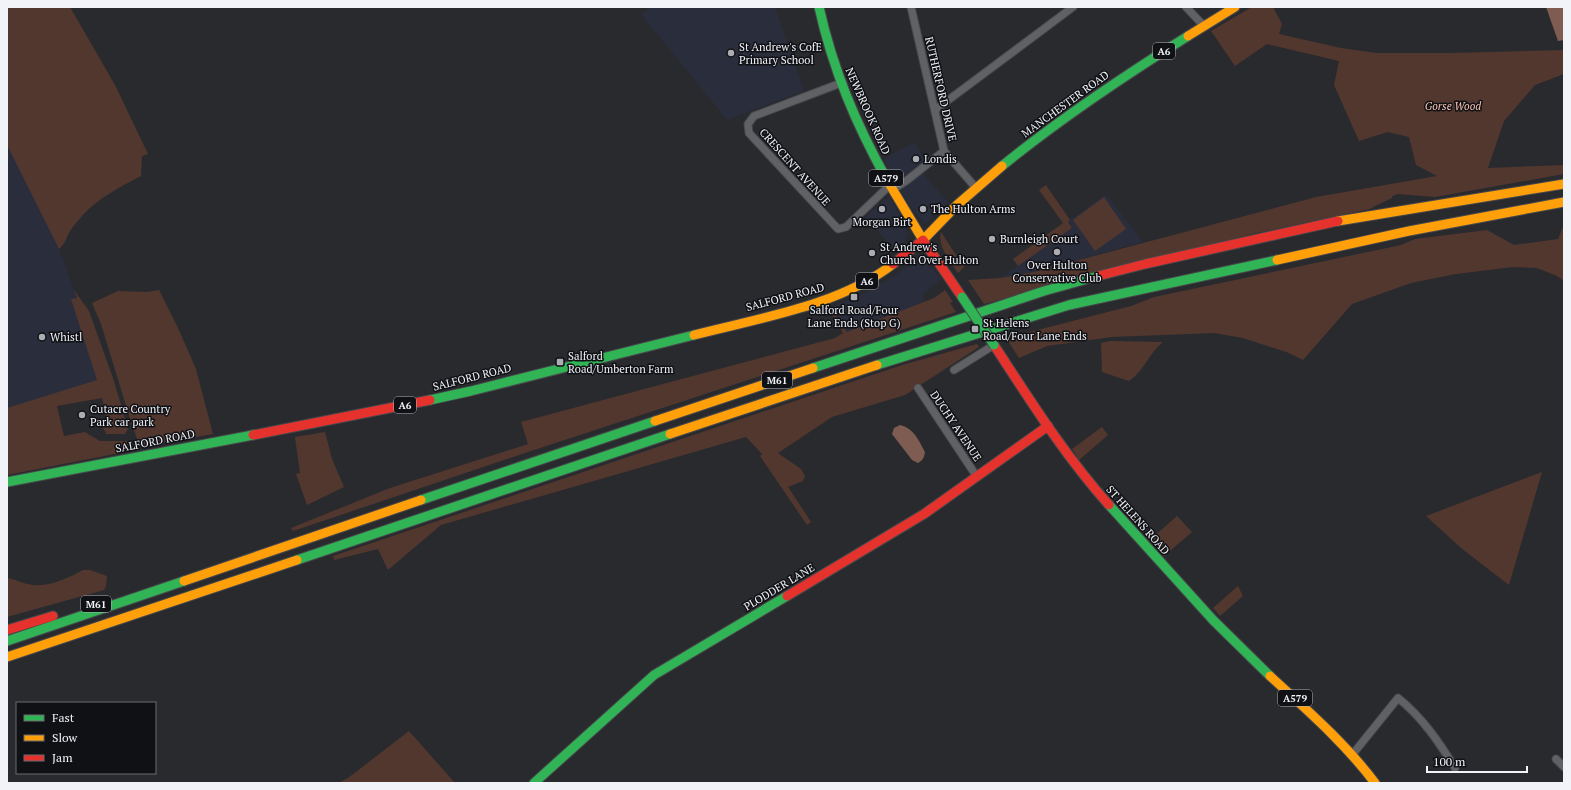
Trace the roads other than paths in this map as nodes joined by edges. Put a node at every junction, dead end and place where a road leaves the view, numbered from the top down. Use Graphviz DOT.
graph roads {
  1 [pos="819,7"];
  2 [pos="911,7"];
  3 [pos="1073,7"];
  4 [pos="1186,7"];
  5 [pos="1235,7"];
  6 [pos="1204,26"];
  7 [pos="841,83"];
  8 [pos="935,110"];
  9 [pos="944,151"];
  10 [pos="1564,184"];
  11 [pos="891,187"];
  12 [pos="976,188"];
  13 [pos="1564,202"];
  14 [pos="923,240"];
  15 [pos="993,348"];
  16 [pos="954,370"];
  17 [pos="918,388"];
  18 [pos="1048,426"];
  19 [pos="977,476"];
  20 [pos="7,482"];
  21 [pos="186,580"];
  22 [pos="125,617"];
  23 [pos="7,630"];
  24 [pos="7,641"];
  25 [pos="7,657"];
  26 [pos="7,666"];
  27 [pos="1352,755"];
  28 [pos="1556,759"];
  29 [pos="1564,767"];
  30 [pos="1455,768"];
  31 [pos="534,783"];
  32 [pos="1375,783"];
  1 -- 7 [label="main road, NEWBROOK ROAD / A579"];
  2 -- 8 [label="street, RUTHERFORD DRIVE"];
  3 -- 8 [label="street"];
  4 -- 6 [label="street"];
  5 -- 6 [label="main road, MANCHESTER ROAD / A6"];
  6 -- 12 [label="main road, MANCHESTER ROAD / A6"];
  7 -- 11 [label="main road, NEWBROOK ROAD / A579"];
  7 -- 11 [label="street, CRESCENT AVENUE"];
  8 -- 9 [label="street, RUTHERFORD DRIVE"];
  9 -- 11 [label="street"];
  9 -- 12 [label="street, RUTHERFORD DRIVE"];
  10 -- 21 [label="main road, M61"];
  11 -- 14 [label="main road, NEWBROOK ROAD / A579"];
  12 -- 14 [label="main road, MANCHESTER ROAD / A6"];
  13 -- 22 [label="main road, M61"];
  14 -- 15 [label="main road, ST HELENS ROAD / A579, bridge"];
  14 -- 20 [label="main road, SALFORD ROAD / A6"];
  15 -- 16 [label="street"];
  15 -- 18 [label="main road, ST HELENS ROAD / A579"];
  17 -- 19 [label="street, DUCHY AVENUE"];
  18 -- 19 [label="main road, PLODDER LANE"];
  18 -- 27 [label="main road, ST HELENS ROAD / A579"];
  19 -- 31 [label="main road, PLODDER LANE"];
  21 -- 23 [label="main road, M61"];
  21 -- 24 [label="main road, M61"];
  22 -- 25 [label="main road, M61"];
  22 -- 26 [label="main road, M61"];
  27 -- 30 [label="street"];
  27 -- 32 [label="main road, ST HELENS ROAD / A579"];
  28 -- 29 [label="street"];
}
